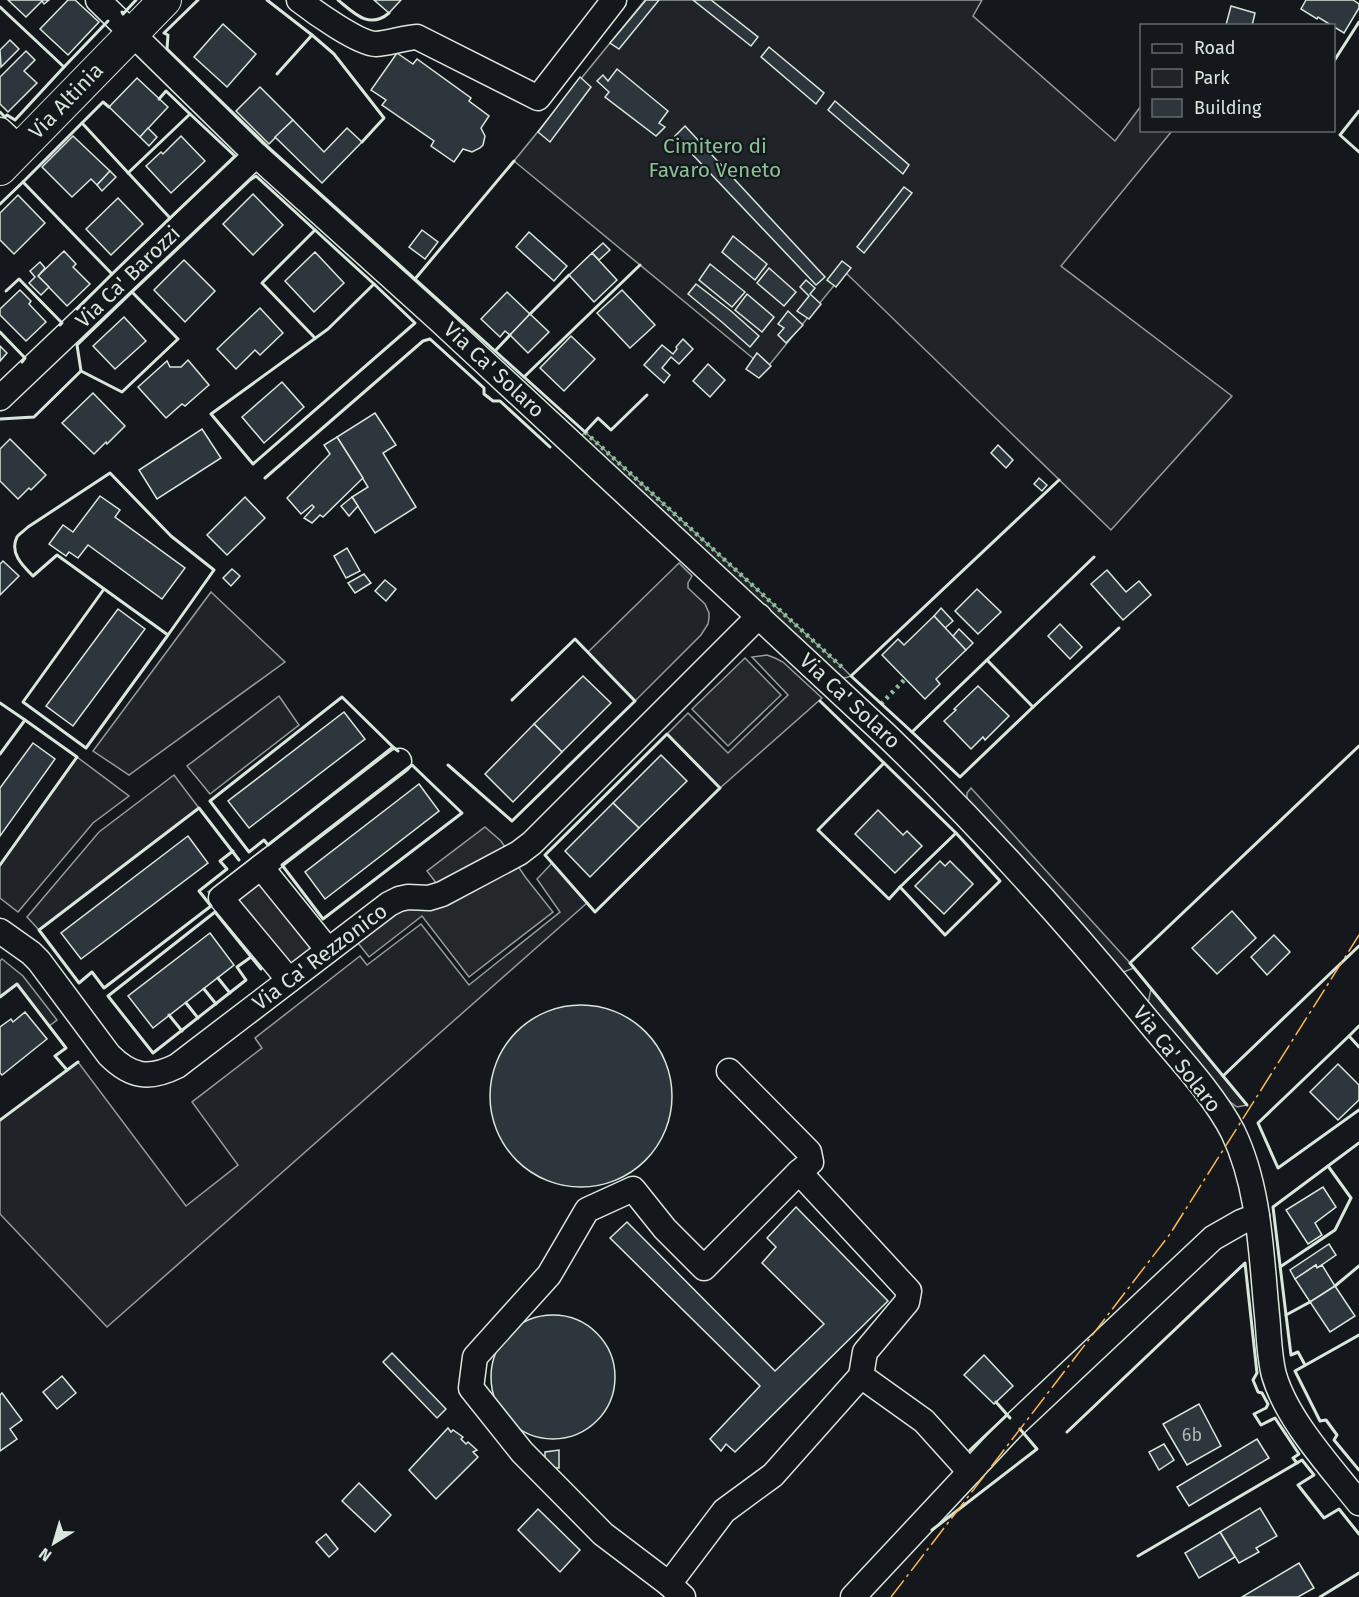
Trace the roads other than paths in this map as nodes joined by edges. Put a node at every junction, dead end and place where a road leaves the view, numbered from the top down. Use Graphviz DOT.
graph roads {
  1 [pos="98,0"];
  2 [pos="165,0"];
  3 [pos="299,0"];
  4 [pos="614,0"];
  5 [pos="132,34"];
  6 [pos="7,149"];
  7 [pos="256,155"];
  8 [pos="0,398"];
  9 [pos="759,616"];
  10 [pos="399,761"];
  11 [pos="261,867"];
  12 [pos="0,931"];
  13 [pos="328,950"];
  14 [pos="289,980"];
  15 [pos="729,1071"];
  16 [pos="799,1172"];
  17 [pos="1257,1216"];
  18 [pos="861,1376"];
  19 [pos="970,1472"];
  20 [pos="1359,1503"];
  21 [pos="676,1591"];
  22 [pos="853,1597"];
  1 -- 5 [label="street"];
  2 -- 5 [label="main road, Via Altinia"];
  3 -- 4 [label="street"];
  5 -- 6 [label="main road, Via Altinia"];
  5 -- 7 [label="street, Via Ca' Solaro"];
  7 -- 8 [label="street, Via Ca' Barozzi"];
  7 -- 9 [label="street, Via Ca' Solaro"];
  9 -- 13 [label="street, Via Ca' Rezzonico"];
  9 -- 17 [label="street, Via Ca' Solaro"];
  10 -- 11 [label="street"];
  11 -- 13 [label="street"];
  11 -- 14 [label="street"];
  12 -- 14 [label="street, Via Ca' Rezzonico"];
  13 -- 14 [label="street, Via Ca' Rezzonico"];
  15 -- 16 [label="street"];
  16 -- 18 [label="street"];
  16 -- 21 [label="street"];
  17 -- 19 [label="street"];
  17 -- 20 [label="street, Via Ca' Solaro"];
  18 -- 19 [label="street"];
  18 -- 21 [label="street"];
  19 -- 22 [label="street"];
}
